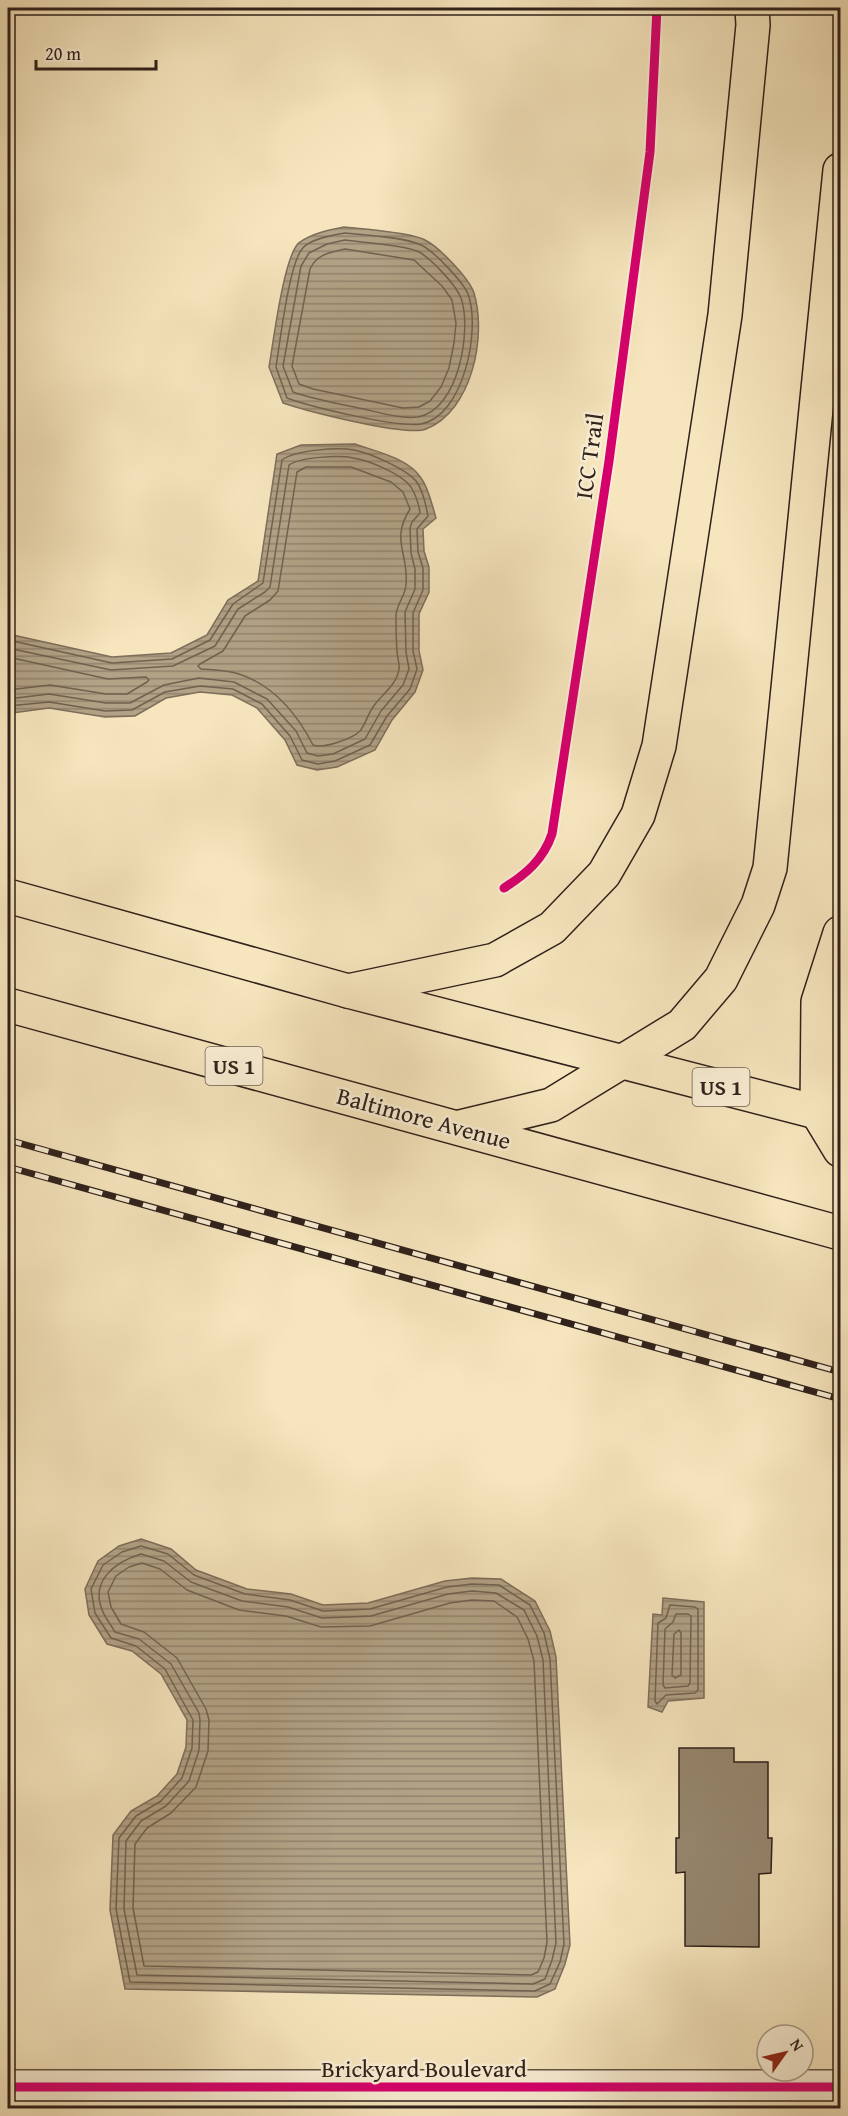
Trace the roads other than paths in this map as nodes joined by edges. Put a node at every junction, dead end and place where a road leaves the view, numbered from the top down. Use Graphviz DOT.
graph roads {
  1 [pos="752,8"];
  2 [pos="840,170"];
  3 [pos="8,896"];
  4 [pos="840,933"];
  5 [pos="348,991"];
  6 [pos="8,1005"];
  7 [pos="625,1061"];
  8 [pos="829,1115"];
  9 [pos="460,1127"];
  10 [pos="840,1150"];
  11 [pos="840,1233"];
  12 [pos="8,2087"];
  13 [pos="840,2087"];
  14 [pos="80,2098"];
  15 [pos="280,2098"];
  1 -- 5 [label="main road"];
  2 -- 7 [label="main road"];
  3 -- 5 [label="main road, US 1"];
  4 -- 8 [label="main road"];
  5 -- 7 [label="main road, US 1"];
  6 -- 9 [label="main road, Baltimore Avenue / US 1"];
  7 -- 8 [label="main road, US 1"];
  7 -- 9 [label="main road"];
  8 -- 10 [label="main road"];
  9 -- 11 [label="main road, Baltimore Avenue / US 1"];
  12 -- 14 [label="street, Brickyard Boulevard"];
  13 -- 15 [label="street, Brickyard Boulevard"];
  14 -- 15 [label="street, Brickyard Boulevard"];
}
